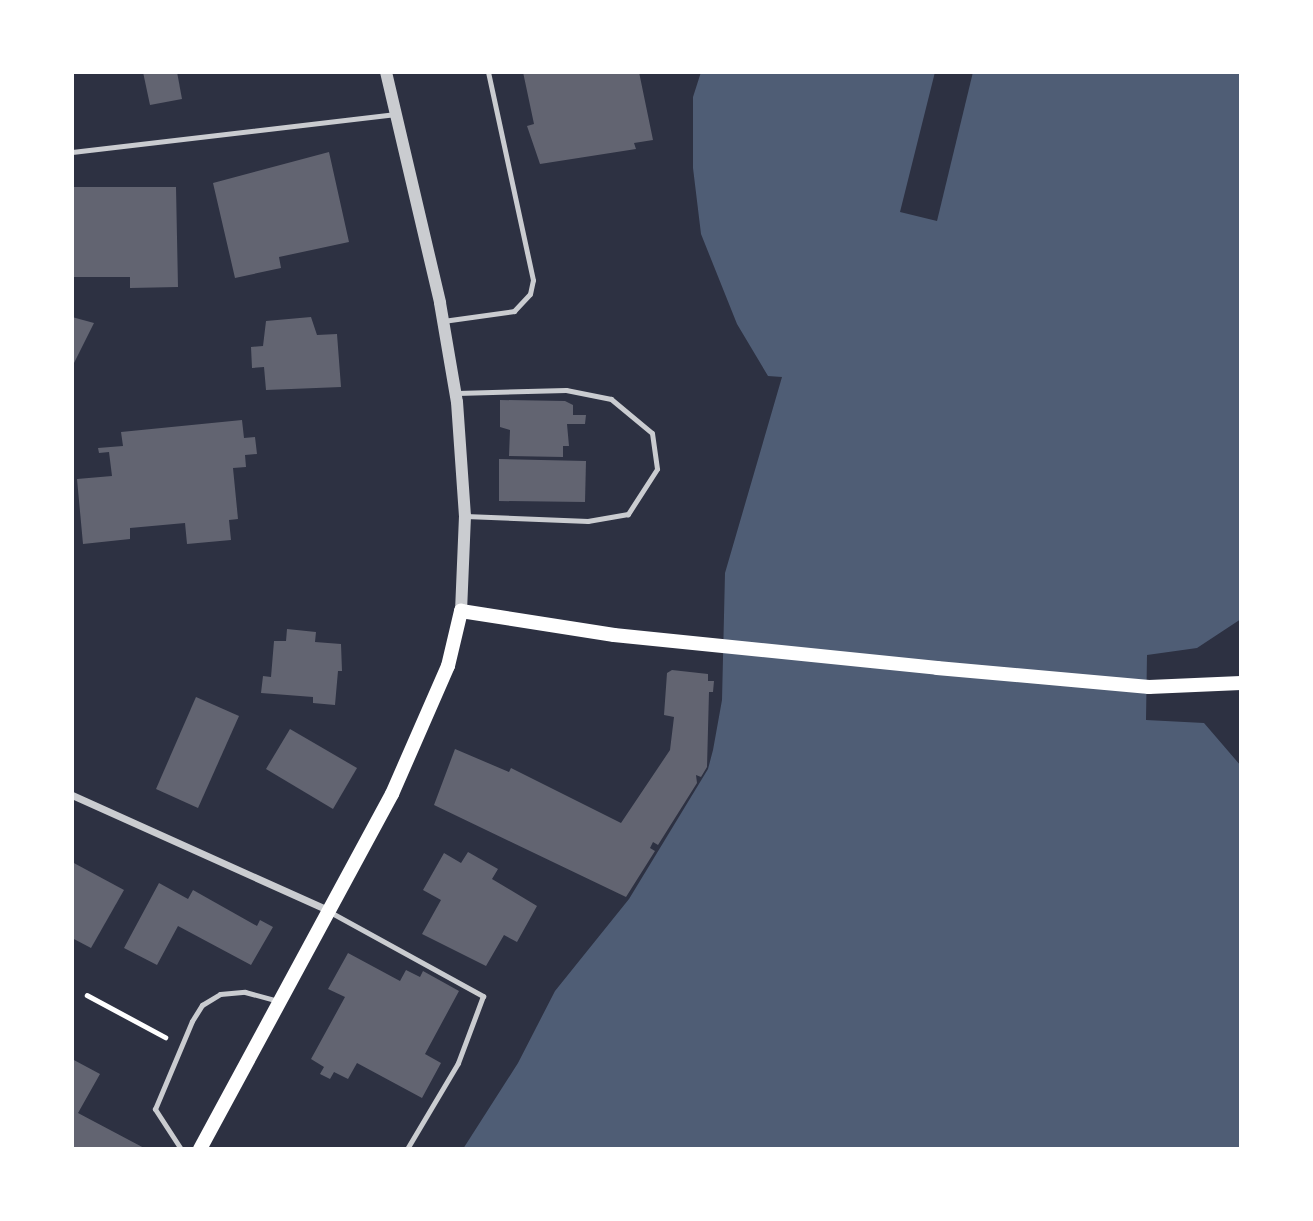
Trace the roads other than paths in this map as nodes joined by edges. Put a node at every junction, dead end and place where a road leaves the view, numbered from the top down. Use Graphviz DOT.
graph roads {
  1 [pos="386,72"];
  2 [pos="488,72"];
  3 [pos="394,114"];
  4 [pos="72,152"];
  5 [pos="443,321"];
  6 [pos="454,393"];
  7 [pos="465,516"];
  8 [pos="461,611"];
  9 [pos="1241,683"];
  10 [pos="72,795"];
  11 [pos="330,911"];
  12 [pos="281,1002"];
  13 [pos="181,1149"];
  14 [pos="200,1149"];
  15 [pos="407,1149"];
  1 -- 3 [label="street"];
  2 -- 5 [label="lane"];
  3 -- 4 [label="lane"];
  3 -- 5 [label="street"];
  5 -- 6 [label="street"];
  6 -- 7 [label="street"];
  6 -- 7 [label="lane"];
  7 -- 8 [label="street"];
  8 -- 9 [label="main road"];
  8 -- 11 [label="main road"];
  10 -- 11 [label="street"];
  11 -- 12 [label="main road"];
  11 -- 15 [label="lane"];
  12 -- 13 [label="lane"];
  12 -- 14 [label="main road"];
}
